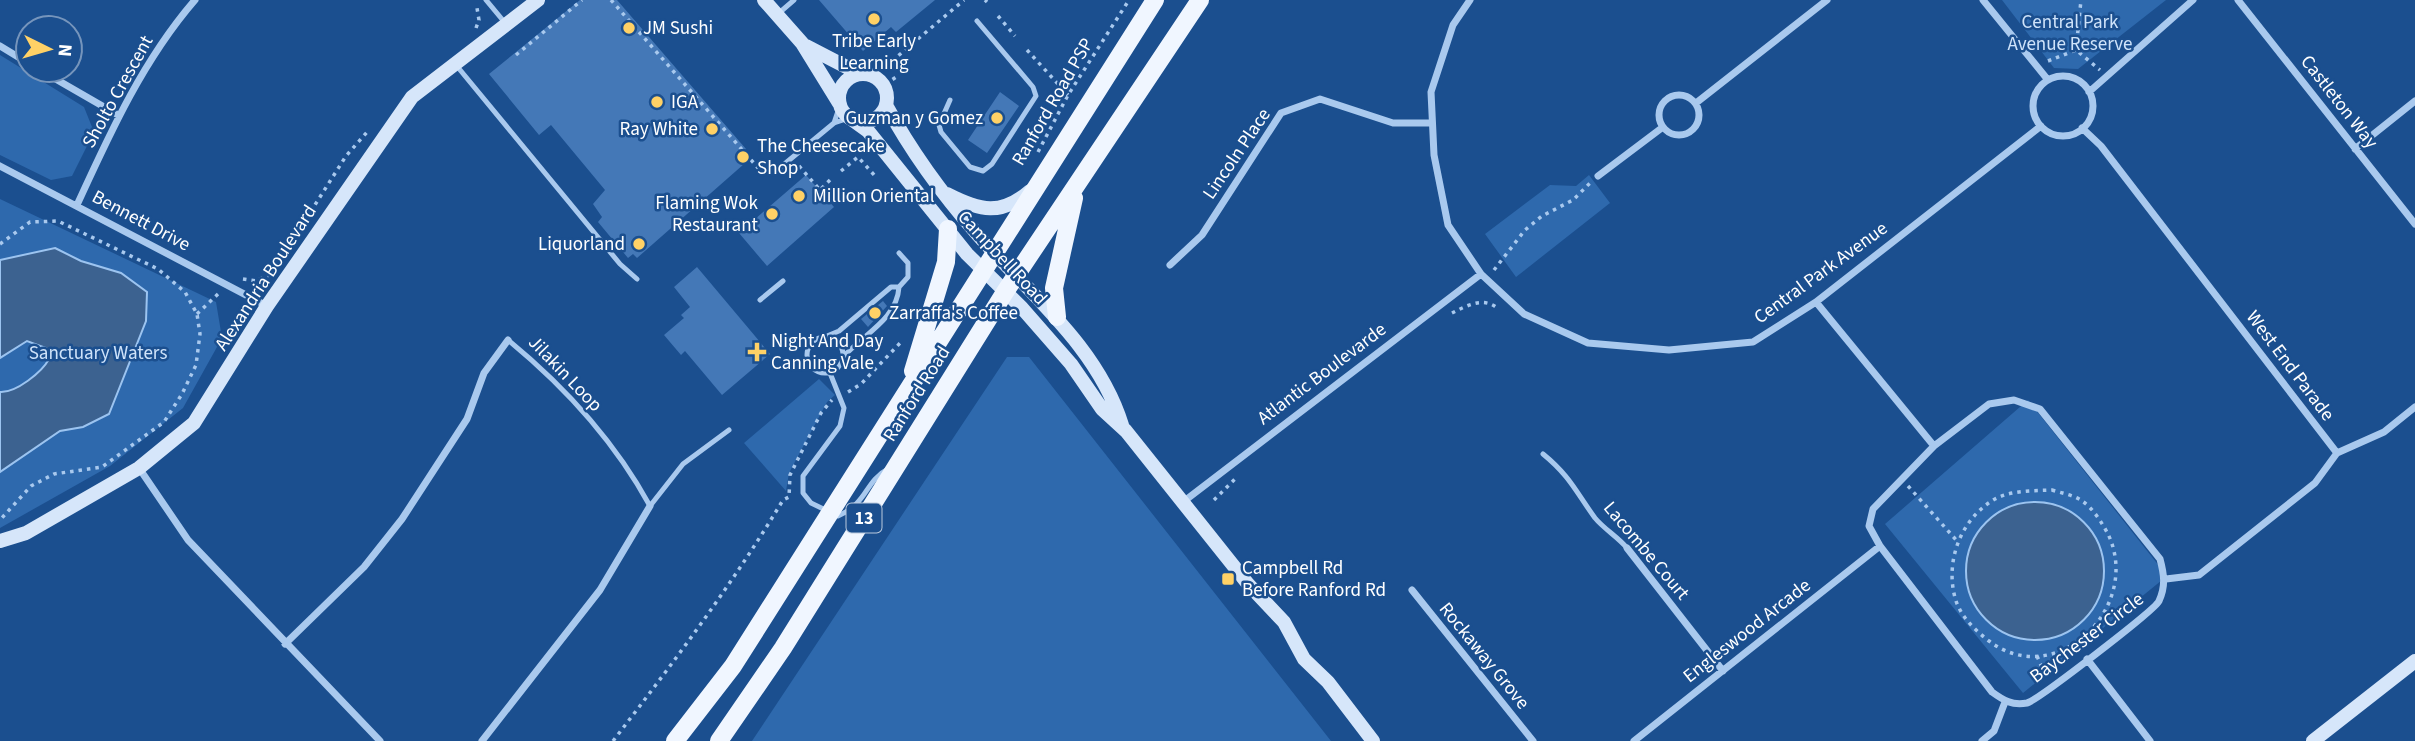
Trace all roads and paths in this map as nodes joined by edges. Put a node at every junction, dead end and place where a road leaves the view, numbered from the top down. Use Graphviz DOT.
graph roads {
  1 [pos="194,0"];
  2 [pos="486,0"];
  3 [pos="537,0"];
  4 [pos="582,0"];
  5 [pos="611,0"];
  6 [pos="764,0"];
  7 [pos="794,0"];
  8 [pos="964,0"];
  9 [pos="1129,0"];
  10 [pos="1155,0"];
  11 [pos="1200,0"];
  12 [pos="1470,0"];
  13 [pos="1827,0"];
  14 [pos="1983,0"];
  15 [pos="2081,0"];
  16 [pos="2193,0"];
  17 [pos="2238,0"];
  18 [pos="777,15"];
  19 [pos="998,16"];
  20 [pos="977,21"];
  21 [pos="507,25"];
  22 [pos="1015,36"];
  23 [pos="802,43"];
  24 [pos="1027,50"];
  25 [pos="2076,50"];
  26 [pos="516,55"];
  27 [pos="892,61"];
  28 [pos="456,64"];
  29 [pos="2038,68"];
  30 [pos="860,74"];
  31 [pos="2107,76"];
  32 [pos="2048,80"];
  33 [pos="64,84"];
  34 [pos="2089,92"];
  35 [pos="1068,96"];
  36 [pos="950,100"];
  37 [pos="2415,101"];
  38 [pos="1696,103"];
  39 [pos="840,105"];
  40 [pos="886,105"];
  41 [pos="118,116"];
  42 [pos="850,118"];
  43 [pos="1431,122"];
  44 [pos="834,123"];
  45 [pos="2040,126"];
  46 [pos="1663,127"];
  47 [pos="2082,128"];
  48 [pos="810,143"];
  49 [pos="2355,149"];
  50 [pos="816,150"];
  51 [pos="1037,155"];
  52 [pos="795,162"];
  53 [pos="0,166"];
  54 [pos="759,169"];
  55 [pos="776,171"];
  56 [pos="841,171"];
  57 [pos="1598,176"];
  58 [pos="876,177"];
  59 [pos="831,179"];
  60 [pos="1038,184"];
  61 [pos="1077,184"];
  62 [pos="940,190"];
  63 [pos="77,205"];
  64 [pos="2415,224"];
  65 [pos="947,229"];
  66 [pos="0,244"];
  67 [pos="994,251"];
  68 [pos="899,253"];
  69 [pos="1170,265"];
  70 [pos="982,270"];
  71 [pos="1018,274"];
  72 [pos="1483,276"];
  73 [pos="637,279"];
  74 [pos="783,281"];
  75 [pos="224,284"];
  76 [pos="899,287"];
  77 [pos="1005,292"];
  78 [pos="760,300"];
  79 [pos="1816,302"];
  80 [pos="1512,303"];
  81 [pos="267,306"];
  82 [pos="197,314"];
  83 [pos="1450,314"];
  84 [pos="1057,317"];
  85 [pos="827,336"];
  86 [pos="905,338"];
  87 [pos="508,340"];
  88 [pos="794,340"];
  89 [pos="808,346"];
  90 [pos="843,356"];
  91 [pos="807,360"];
  92 [pos="796,363"];
  93 [pos="830,373"];
  94 [pos="907,391"];
  95 [pos="841,395"];
  96 [pos="2415,407"];
  97 [pos="1122,426"];
  98 [pos="729,430"];
  99 [pos="1934,446"];
  100 [pos="2337,453"];
  101 [pos="1543,454"];
  102 [pos="900,462"];
  103 [pos="139,468"];
  104 [pos="1243,470"];
  105 [pos="1900,477"];
  106 [pos="1214,500"];
  107 [pos="1183,502"];
  108 [pos="650,506"];
  109 [pos="828,514"];
  110 [pos="0,520"];
  111 [pos="0,541"];
  112 [pos="1958,542"];
  113 [pos="1880,546"];
  114 [pos="1627,548"];
  115 [pos="2166,579"];
  116 [pos="1412,590"];
  117 [pos="285,644"];
  118 [pos="2038,656"];
  119 [pos="2087,659"];
  120 [pos="2415,661"];
  121 [pos="1723,671"];
  122 [pos="2051,689"];
  123 [pos="2005,702"];
  124 [pos="380,741"];
  125 [pos="482,741"];
  126 [pos="613,741"];
  127 [pos="675,741"];
  128 [pos="719,741"];
  129 [pos="1373,741"];
  130 [pos="1532,741"];
  131 [pos="1634,741"];
  132 [pos="1982,741"];
  133 [pos="2150,741"];
  134 [pos="2313,741"];
  1 -- 41 [label="street, Sholto Crescent"];
  2 -- 21 [label="lane"];
  3 -- 21 [label="street, Alexandria Boulevard"];
  4 -- 26 [label="path"];
  5 -- 54 [label="path"];
  6 -- 18 [label="street"];
  7 -- 18 [label="lane"];
  8 -- 27 [label="path"];
  9 -- 35 [label="path, Ranford Road PSP"];
  10 -- 60 [label="main road, Ranford Road / 13"];
  11 -- 61 [label="main road, Ranford Road / 13"];
  12 -- 43 [label="street, Central Park Avenue"];
  13 -- 38 [label="street"];
  14 -- 29 [label="street"];
  15 -- 25 [label="path"];
  16 -- 31 [label="street"];
  17 -- 49 [label="street, Castleton Way"];
  18 -- 23 [label="street"];
  19 -- 22 [label="path"];
  20 -- 36 [label="lane"];
  21 -- 28 [label="street, Alexandria Boulevard"];
  23 -- 30 [label="street"];
  23 -- 39 [label="street"];
  24 -- 35 [label="path"];
  25 -- 29 [label="path"];
  25 -- 31 [label="path"];
  28 -- 73 [label="lane"];
  28 -- 81 [label="street, Alexandria Boulevard"];
  29 -- 32 [label="street"];
  30 -- 39 [label="street"];
  30 -- 40 [label="street"];
  31 -- 34 [label="street"];
  32 -- 34 [label="street"];
  32 -- 45 [label="street"];
  33 -- 41 [label="street"];
  34 -- 47 [label="street"];
  35 -- 51 [label="path, Ranford Road PSP"];
  37 -- 49 [label="street"];
  38 -- 46 [label="street"];
  38 -- 46 [label="street"];
  39 -- 42 [label="street"];
  39 -- 44 [label="lane"];
  40 -- 42 [label="street"];
  40 -- 62 [label="street, Campbell Road"];
  41 -- 63 [label="street, Sholto Crescent"];
  42 -- 44 [label="lane"];
  42 -- 65 [label="street, Campbell Road"];
  43 -- 69 [label="street, Lincoln Place"];
  43 -- 72 [label="street, Central Park Avenue"];
  44 -- 48 [label="lane"];
  45 -- 47 [label="street"];
  45 -- 79 [label="street, Central Park Avenue"];
  46 -- 57 [label="street"];
  47 -- 100 [label="street, West End Parade"];
  48 -- 50 [label="lane"];
  48 -- 55 [label="lane"];
  49 -- 64 [label="street, Castleton Way"];
  52 -- 59 [label="path"];
  53 -- 63 [label="street, Bennett Drive"];
  56 -- 58 [label="path"];
  57 -- 72 [label="path"];
  60 -- 62 [label="street, Campbell Road"];
  60 -- 67 [label="main road, Ranford Road / 13"];
  61 -- 71 [label="main road, Ranford Road / 13"];
  61 -- 84 [label="main road"];
  62 -- 67 [label="street, Campbell Road"];
  63 -- 75 [label="street, Bennett Drive"];
  65 -- 70 [label="street, Campbell Road"];
  65 -- 94 [label="main road"];
  66 -- 82 [label="path"];
  67 -- 70 [label="main road, Ranford Road / 13"];
  67 -- 71 [label="street, Campbell Road"];
  68 -- 76 [label="lane"];
  70 -- 77 [label="street, Campbell Road"];
  70 -- 94 [label="main road, Ranford Road / 13"];
  71 -- 77 [label="main road, Ranford Road / 13"];
  71 -- 84 [label="street, Campbell Road"];
  72 -- 80 [label="street, Central Park Avenue"];
  72 -- 107 [label="street, Atlantic Boulevarde"];
  74 -- 78 [label="lane"];
  75 -- 81 [label="street, Bennett Drive"];
  75 -- 82 [label="path"];
  76 -- 85 [label="lane"];
  76 -- 90 [label="lane"];
  77 -- 97 [label="street, Campbell Road"];
  77 -- 102 [label="main road, Ranford Road / 13"];
  79 -- 80 [label="street, Central Park Avenue"];
  79 -- 99 [label="street"];
  80 -- 83 [label="path"];
  81 -- 103 [label="street, Alexandria Boulevard"];
  82 -- 110 [label="path"];
  84 -- 97 [label="street, Campbell Road"];
  85 -- 89 [label="lane"];
  85 -- 90 [label="lane"];
  86 -- 95 [label="path"];
  87 -- 108 [label="lane, Jilakin Loop"];
  87 -- 117 [label="street, Jilakin Loop"];
  88 -- 89 [label="lane"];
  89 -- 91 [label="lane"];
  90 -- 93 [label="lane"];
  91 -- 92 [label="lane"];
  91 -- 93 [label="lane"];
  93 -- 95 [label="lane"];
  94 -- 109 [label="main road, Ranford Road / 13"];
  95 -- 109 [label="lane"];
  95 -- 126 [label="path"];
  96 -- 100 [label="street"];
  97 -- 107 [label="street, Campbell Road"];
  98 -- 108 [label="lane"];
  99 -- 105 [label="street"];
  99 -- 115 [label="street"];
  100 -- 115 [label="street"];
  101 -- 114 [label="lane, Lacombe Court"];
  102 -- 109 [label="lane"];
  102 -- 128 [label="main road, Ranford Road / 13"];
  103 -- 111 [label="street, Alexandria Boulevard"];
  103 -- 117 [label="street"];
  104 -- 106 [label="path"];
  105 -- 112 [label="path"];
  105 -- 113 [label="street"];
  107 -- 129 [label="street, Campbell Road"];
  108 -- 125 [label="street"];
  109 -- 127 [label="main road, Ranford Road / 13"];
  112 -- 118 [label="path"];
  112 -- 118 [label="path"];
  113 -- 121 [label="street, Engleswood Arcade"];
  113 -- 123 [label="street"];
  114 -- 121 [label="street, Lacombe Court"];
  115 -- 119 [label="street, Baychester Circle"];
  116 -- 130 [label="street, Rockaway Grove"];
  117 -- 124 [label="street"];
  118 -- 122 [label="path"];
  119 -- 122 [label="street, Baychester Circle"];
  119 -- 133 [label="street"];
  120 -- 134 [label="street"];
  121 -- 131 [label="street, Engleswood Arcade"];
  122 -- 123 [label="street, Baychester Circle"];
  123 -- 132 [label="street"];
}
